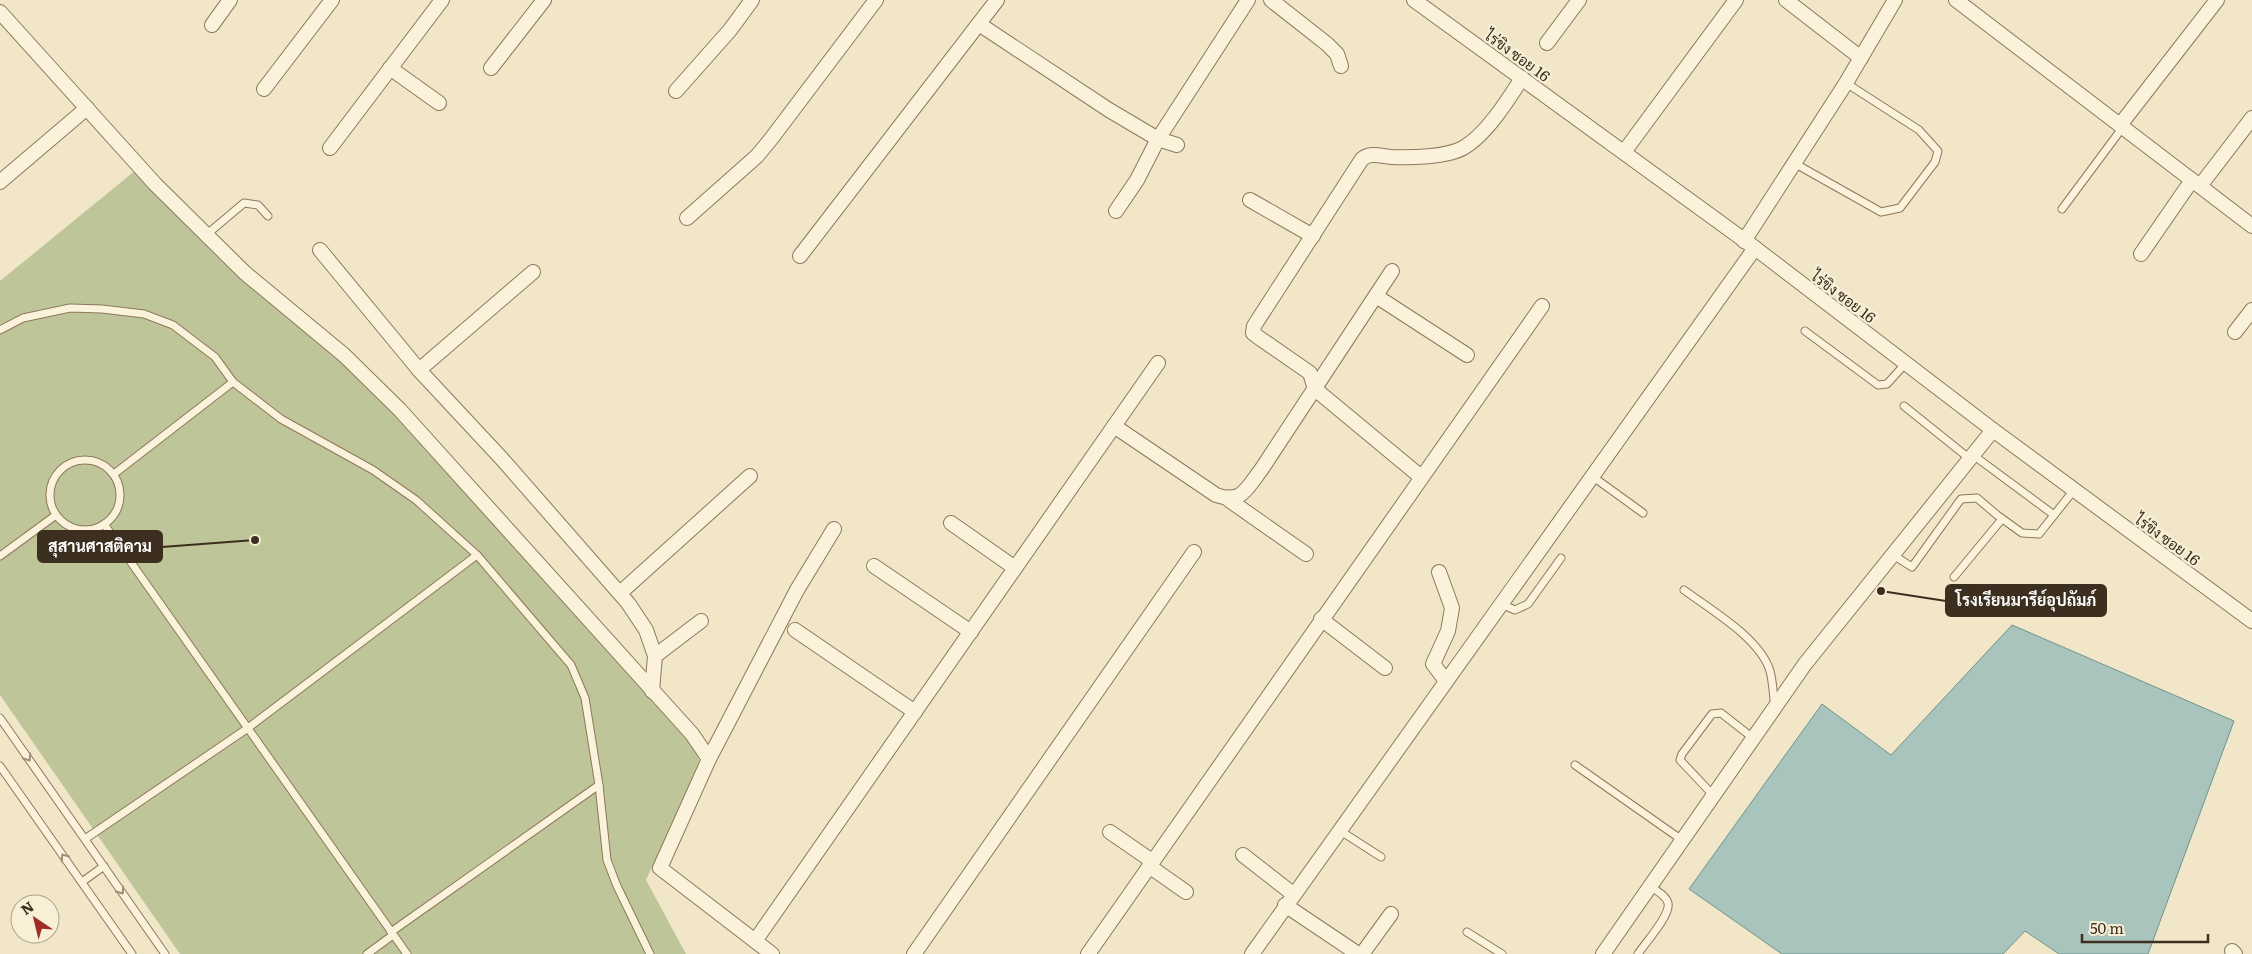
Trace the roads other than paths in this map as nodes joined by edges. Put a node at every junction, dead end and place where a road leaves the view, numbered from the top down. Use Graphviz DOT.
graph roads {
  1 [pos="230,0"];
  2 [pos="332,0"];
  3 [pos="442,0"];
  4 [pos="544,0"];
  5 [pos="752,0"];
  6 [pos="876,0"];
  7 [pos="997,0"];
  8 [pos="1248,0"];
  9 [pos="1271,0"];
  10 [pos="1578,0"];
  11 [pos="1736,0"];
  12 [pos="1786,0"];
  13 [pos="1895,0"];
  14 [pos="1956,0"];
  15 [pos="2217,0"];
  16 [pos="1419,1"];
  17 [pos="0,12"];
  18 [pos="979,24"];
  19 [pos="212,25"];
  20 [pos="1547,43"];
  21 [pos="1861,58"];
  22 [pos="1341,66"];
  23 [pos="390,68"];
  24 [pos="491,68"];
  25 [pos="1522,78"];
  26 [pos="1846,83"];
  27 [pos="264,89"];
  28 [pos="676,91"];
  29 [pos="439,103"];
  30 [pos="87,108"];
  31 [pos="2252,118"];
  32 [pos="2122,126"];
  33 [pos="1158,139"];
  34 [pos="1176,145"];
  35 [pos="330,148"];
  36 [pos="1624,152"];
  37 [pos="1794,163"];
  38 [pos="0,182"];
  39 [pos="2196,183"];
  40 [pos="1250,200"];
  41 [pos="2062,209"];
  42 [pos="1116,210"];
  43 [pos="268,216"];
  44 [pos="687,218"];
  45 [pos="2252,226"];
  46 [pos="206,235"];
  47 [pos="1313,236"];
  48 [pos="1749,245"];
  49 [pos="320,250"];
  50 [pos="2140,254"];
  51 [pos="800,256"];
  52 [pos="1392,271"];
  53 [pos="533,272"];
  54 [pos="1376,296"];
  55 [pos="1542,306"];
  56 [pos="2252,310"];
  57 [pos="0,330"];
  58 [pos="1805,331"];
  59 [pos="2236,332"];
  60 [pos="1467,355"];
  61 [pos="1158,363"];
  62 [pos="1906,364"];
  63 [pos="419,370"];
  64 [pos="233,382"];
  65 [pos="1314,389"];
  66 [pos="1904,406"];
  67 [pos="1114,426"];
  68 [pos="1993,430"];
  69 [pos="1972,457"];
  70 [pos="114,474"];
  71 [pos="750,476"];
  72 [pos="1421,476"];
  73 [pos="1592,476"];
  74 [pos="2074,490"];
  75 [pos="1229,500"];
  76 [pos="1643,513"];
  77 [pos="56,515"];
  78 [pos="2054,515"];
  79 [pos="2002,519"];
  80 [pos="951,523"];
  81 [pos="104,524"];
  82 [pos="834,529"];
  83 [pos="1194,552"];
  84 [pos="1306,554"];
  85 [pos="477,555"];
  86 [pos="1893,555"];
  87 [pos="0,556"];
  88 [pos="1561,558"];
  89 [pos="874,566"];
  90 [pos="1015,568"];
  91 [pos="1439,572"];
  92 [pos="1954,578"];
  93 [pos="1684,590"];
  94 [pos="620,594"];
  95 [pos="1501,604"];
  96 [pos="1321,619"];
  97 [pos="702,621"];
  98 [pos="2252,621"];
  99 [pos="795,630"];
  100 [pos="971,632"];
  101 [pos="655,656"];
  102 [pos="1385,668"];
  103 [pos="1446,681"];
  104 [pos="652,690"];
  105 [pos="1775,707"];
  106 [pos="915,712"];
  107 [pos="0,718"];
  108 [pos="248,728"];
  109 [pos="1753,738"];
  110 [pos="708,759"];
  111 [pos="1575,764"];
  112 [pos="0,766"];
  113 [pos="599,785"];
  114 [pos="1713,795"];
  115 [pos="1339,830"];
  116 [pos="1110,832"];
  117 [pos="85,839"];
  118 [pos="1682,840"];
  119 [pos="1243,855"];
  120 [pos="1381,857"];
  121 [pos="1151,864"];
  122 [pos="104,866"];
  123 [pos="82,882"];
  124 [pos="1650,886"];
  125 [pos="1186,892"];
  126 [pos="1289,900"];
  127 [pos="1390,914"];
  128 [pos="1468,932"];
  129 [pos="392,934"];
  130 [pos="755,941"];
  131 [pos="1604,953"];
  132 [pos="132,954"];
  133 [pos="165,954"];
  134 [pos="367,954"];
  135 [pos="407,954"];
  136 [pos="650,954"];
  137 [pos="772,954"];
  138 [pos="914,954"];
  139 [pos="1088,954"];
  140 [pos="1252,954"];
  141 [pos="1358,954"];
  142 [pos="1362,954"];
  143 [pos="1502,954"];
  144 [pos="1638,954"];
  1 -- 19 [label="street"];
  2 -- 27 [label="street"];
  3 -- 23 [label="street"];
  4 -- 24 [label="street"];
  5 -- 28 [label="street"];
  6 -- 44 [label="street"];
  7 -- 18 [label="street"];
  8 -- 33 [label="street"];
  9 -- 22 [label="street"];
  10 -- 20 [label="street"];
  11 -- 36 [label="street"];
  12 -- 21 [label="street"];
  13 -- 21 [label="street"];
  14 -- 32 [label="street"];
  15 -- 32 [label="street"];
  16 -- 25 [label="street, ไร่ขิง ซอย 16"];
  17 -- 30 [label="street"];
  18 -- 33 [label="street"];
  18 -- 51 [label="street"];
  21 -- 26 [label="street"];
  23 -- 29 [label="street"];
  23 -- 35 [label="street"];
  25 -- 36 [label="street, ไร่ขิง ซอย 16"];
  25 -- 47 [label="street"];
  26 -- 37 [label="street"];
  26 -- 37 [label="lane"];
  30 -- 38 [label="street"];
  30 -- 46 [label="street"];
  31 -- 39 [label="street"];
  32 -- 39 [label="street"];
  32 -- 41 [label="lane"];
  33 -- 34 [label="street"];
  33 -- 42 [label="street"];
  36 -- 48 [label="street, ไร่ขิง ซอย 16"];
  37 -- 48 [label="street"];
  39 -- 45 [label="street"];
  39 -- 50 [label="street"];
  40 -- 47 [label="street"];
  43 -- 46 [label="lane"];
  46 -- 104 [label="street"];
  47 -- 65 [label="street"];
  48 -- 62 [label="street, ไร่ขิง ซอย 16"];
  48 -- 73 [label="street"];
  49 -- 63 [label="street"];
  52 -- 54 [label="street"];
  53 -- 63 [label="street"];
  54 -- 60 [label="street"];
  54 -- 65 [label="street"];
  55 -- 72 [label="street"];
  56 -- 59 [label="street"];
  57 -- 64 [label="lane"];
  58 -- 62 [label="lane"];
  61 -- 67 [label="street"];
  62 -- 68 [label="street, ไร่ขิง ซอย 16"];
  63 -- 94 [label="street"];
  64 -- 70 [label="lane"];
  64 -- 85 [label="lane"];
  65 -- 72 [label="street"];
  65 -- 75 [label="street"];
  66 -- 69 [label="lane"];
  67 -- 75 [label="street"];
  67 -- 90 [label="street"];
  68 -- 69 [label="street"];
  68 -- 74 [label="street, ไร่ขิง ซอย 16"];
  69 -- 78 [label="lane"];
  69 -- 86 [label="street"];
  70 -- 77 [label="lane"];
  70 -- 81 [label="lane"];
  71 -- 94 [label="street"];
  72 -- 96 [label="street"];
  73 -- 76 [label="lane"];
  73 -- 95 [label="street"];
  74 -- 78 [label="lane"];
  74 -- 98 [label="street, ไร่ขิง ซอย 16"];
  75 -- 84 [label="street"];
  77 -- 81 [label="lane"];
  77 -- 87 [label="lane"];
  78 -- 79 [label="lane"];
  79 -- 86 [label="lane"];
  79 -- 92 [label="lane"];
  80 -- 90 [label="street"];
  81 -- 108 [label="lane"];
  82 -- 110 [label="street"];
  83 -- 138 [label="street"];
  85 -- 108 [label="lane"];
  85 -- 113 [label="lane"];
  86 -- 105 [label="street"];
  88 -- 95 [label="lane"];
  89 -- 100 [label="street"];
  90 -- 100 [label="street"];
  91 -- 103 [label="street"];
  93 -- 105 [label="lane"];
  94 -- 101 [label="street"];
  95 -- 103 [label="street"];
  96 -- 102 [label="street"];
  96 -- 121 [label="street"];
  97 -- 101 [label="street"];
  99 -- 106 [label="street"];
  100 -- 106 [label="street"];
  101 -- 104 [label="street"];
  103 -- 115 [label="street"];
  104 -- 110 [label="street"];
  105 -- 109 [label="street"];
  106 -- 130 [label="street"];
  107 -- 117 [label="lane, one-way"];
  108 -- 117 [label="lane"];
  108 -- 129 [label="lane"];
  109 -- 114 [label="street"];
  109 -- 114 [label="lane"];
  110 -- 130 [label="street"];
  111 -- 118 [label="lane"];
  123 -- 112 [label="lane, one-way"];
  113 -- 129 [label="lane"];
  113 -- 136 [label="lane"];
  114 -- 118 [label="street"];
  115 -- 120 [label="lane"];
  115 -- 126 [label="street"];
  116 -- 121 [label="street"];
  117 -- 122 [label="lane"];
  118 -- 124 [label="street"];
  119 -- 126 [label="street"];
  121 -- 125 [label="street"];
  121 -- 139 [label="street"];
  122 -- 123 [label="lane"];
  122 -- 133 [label="lane, one-way"];
  123 -- 132 [label="lane"];
  124 -- 131 [label="street"];
  124 -- 144 [label="lane"];
  126 -- 140 [label="street"];
  126 -- 141 [label="street"];
  127 -- 142 [label="street"];
  128 -- 143 [label="lane"];
  129 -- 134 [label="lane"];
  129 -- 135 [label="lane"];
  130 -- 137 [label="street"];
}
